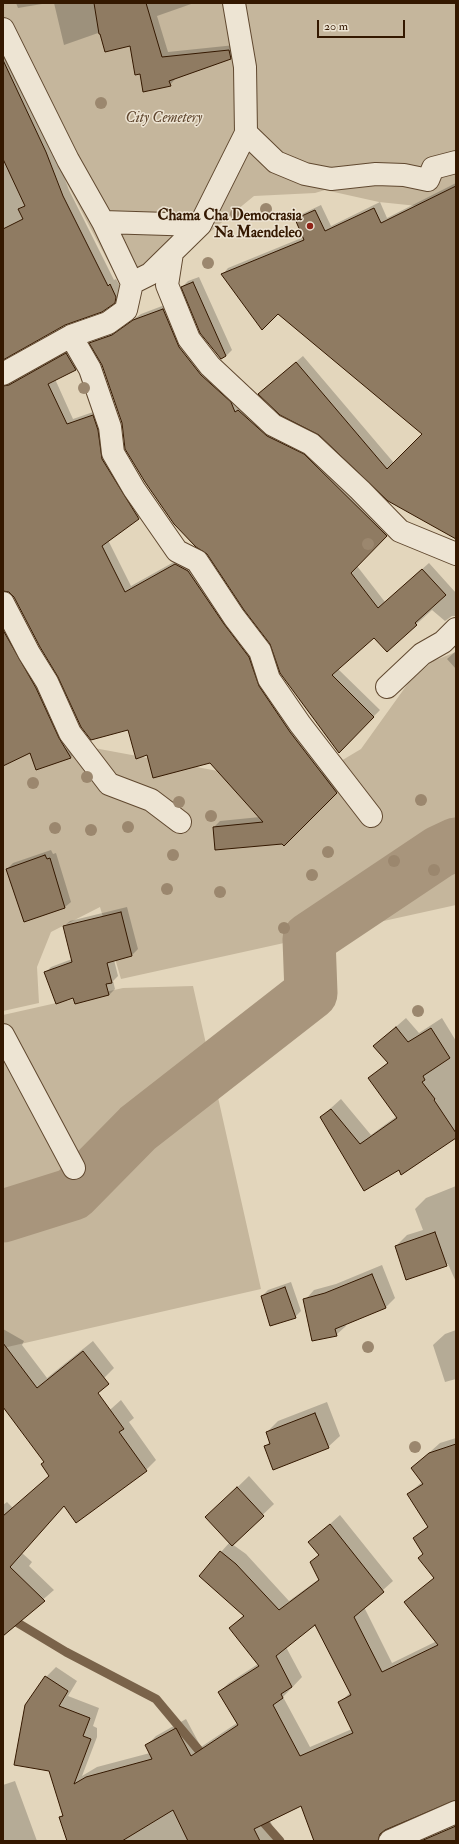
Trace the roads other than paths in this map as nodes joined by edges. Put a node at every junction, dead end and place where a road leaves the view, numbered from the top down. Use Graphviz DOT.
graph roads {
  1 [pos="234,3"];
  2 [pos="3,28"];
  3 [pos="246,133"];
  4 [pos="456,162"];
  5 [pos="103,222"];
  6 [pos="200,225"];
  7 [pos="172,253"];
  8 [pos="132,283"];
  9 [pos="71,336"];
  10 [pos="3,374"];
  11 [pos="456,554"];
  12 [pos="3,603"];
  13 [pos="456,629"];
  14 [pos="387,687"];
  15 [pos="371,816"];
  16 [pos="180,822"];
  17 [pos="3,1035"];
  18 [pos="74,1168"];
  19 [pos="456,1812"];
  20 [pos="390,1841"];
  1 -- 3 [label="street"];
  2 -- 5 [label="street"];
  3 -- 4 [label="street"];
  3 -- 6 [label="street"];
  5 -- 6 [label="street"];
  5 -- 8 [label="street"];
  6 -- 7 [label="street"];
  7 -- 8 [label="street"];
  7 -- 11 [label="street"];
  8 -- 9 [label="street"];
  9 -- 10 [label="street"];
  9 -- 15 [label="street"];
  12 -- 16 [label="street"];
  13 -- 14 [label="street"];
  17 -- 18 [label="street"];
  19 -- 20 [label="street"];
}
